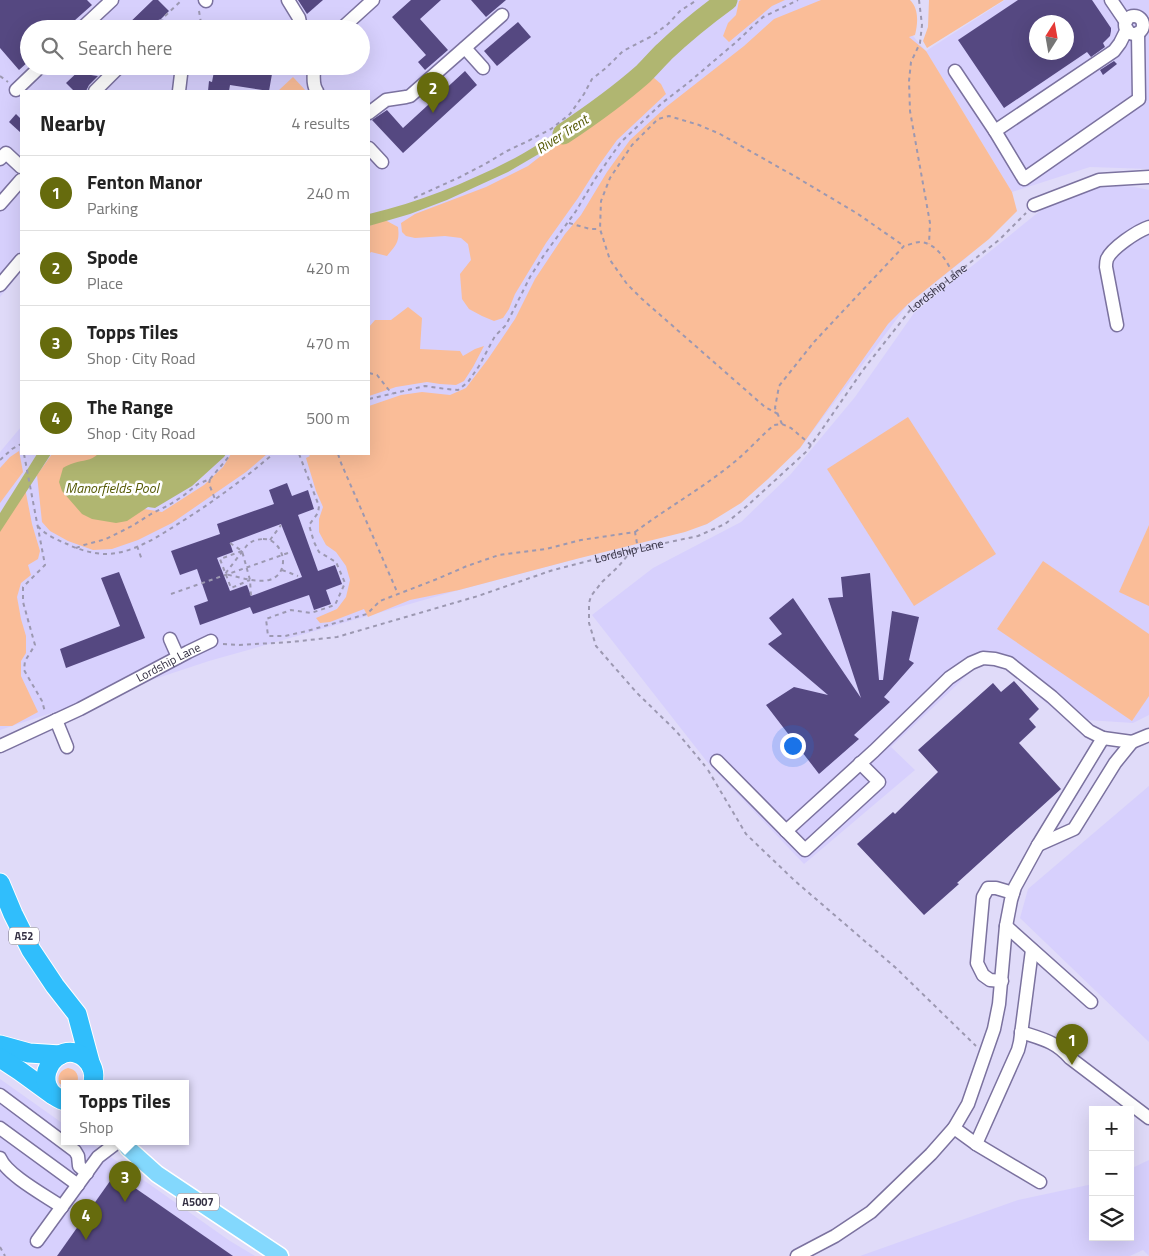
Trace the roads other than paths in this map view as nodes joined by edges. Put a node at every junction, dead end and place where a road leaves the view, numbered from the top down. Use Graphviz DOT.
graph roads {
  1 [pos="112,0"];
  2 [pos="288,0"];
  3 [pos="373,0"];
  4 [pos="1112,1"];
  5 [pos="502,15"];
  6 [pos="1145,17"];
  7 [pos="91,20"];
  8 [pos="299,20"];
  9 [pos="351,20"];
  10 [pos="1130,28"];
  11 [pos="464,48"];
  12 [pos="483,68"];
  13 [pos="955,71"];
  14 [pos="32,75"];
  15 [pos="111,75"];
  16 [pos="181,75"];
  17 [pos="314,75"];
  18 [pos="16,90"];
  19 [pos="96,90"];
  20 [pos="179,90"];
  21 [pos="316,90"];
  22 [pos="370,112"];
  23 [pos="995,131"];
  24 [pos="370,149"];
  25 [pos="0,160"];
  26 [pos="382,162"];
  27 [pos="20,166"];
  28 [pos="1149,177"];
  29 [pos="20,181"];
  30 [pos="0,204"];
  31 [pos="1034,205"];
  32 [pos="1149,227"];
  33 [pos="20,261"];
  34 [pos="0,285"];
  35 [pos="1117,325"];
  36 [pos="170,639"];
  37 [pos="211,641"];
  38 [pos="178,657"];
  39 [pos="52,722"];
  40 [pos="1149,735"];
  41 [pos="1103,738"];
  42 [pos="1132,742"];
  43 [pos="0,746"];
  44 [pos="67,746"];
  45 [pos="717,761"];
  46 [pos="860,763"];
  47 [pos="786,831"];
  48 [pos="1038,845"];
  49 [pos="0,883"];
  50 [pos="1013,893"];
  51 [pos="1006,926"];
  52 [pos="1032,950"];
  53 [pos="1002,981"];
  54 [pos="55,986"];
  55 [pos="1091,1002"];
  56 [pos="1021,1032"];
  57 [pos="0,1044"];
  58 [pos="62,1055"];
  59 [pos="0,1058"];
  60 [pos="94,1077"];
  61 [pos="0,1095"];
  62 [pos="60,1098"];
  63 [pos="1149,1118"];
  64 [pos="0,1128"];
  65 [pos="954,1128"];
  66 [pos="61,1141"];
  67 [pos="976,1144"];
  68 [pos="67,1145"];
  69 [pos="114,1145"];
  70 [pos="126,1145"];
  71 [pos="0,1158"];
  72 [pos="87,1173"];
  73 [pos="1040,1182"];
  74 [pos="78,1185"];
  75 [pos="62,1207"];
  76 [pos="37,1241"];
  77 [pos="280,1256"];
  78 [pos="797,1256"];
  1 -- 7 [label="street"];
  2 -- 8 [label="street"];
  3 -- 9 [label="street"];
  4 -- 10 [label="street"];
  5 -- 11 [label="street"];
  6 -- 10 [label="street"];
  10 -- 23 [label="street"];
  10 -- 23 [label="street"];
  11 -- 12 [label="street"];
  11 -- 22 [label="street"];
  13 -- 23 [label="street"];
  14 -- 18 [label="street"];
  15 -- 19 [label="street"];
  16 -- 20 [label="street"];
  17 -- 21 [label="street"];
  24 -- 26 [label="street"];
  25 -- 27 [label="street"];
  28 -- 31 [label="street"];
  29 -- 30 [label="street"];
  32 -- 35 [label="street"];
  33 -- 34 [label="street"];
  36 -- 38 [label="street"];
  37 -- 38 [label="street, Lordship Lane"];
  38 -- 39 [label="street, Lordship Lane"];
  39 -- 43 [label="street, Lordship Lane"];
  39 -- 44 [label="street"];
  40 -- 42 [label="street"];
  41 -- 42 [label="street"];
  41 -- 46 [label="street"];
  41 -- 48 [label="street"];
  42 -- 48 [label="street"];
  45 -- 47 [label="street"];
  46 -- 47 [label="street"];
  46 -- 47 [label="street"];
  48 -- 50 [label="street"];
  49 -- 54 [label="highway, A52"];
  50 -- 51 [label="street"];
  50 -- 53 [label="street"];
  51 -- 52 [label="street"];
  51 -- 53 [label="street"];
  52 -- 55 [label="street"];
  52 -- 56 [label="street"];
  53 -- 65 [label="street"];
  54 -- 58 [label="highway, A52"];
  54 -- 60 [label="highway, A52"];
  56 -- 63 [label="street"];
  56 -- 67 [label="street"];
  57 -- 58 [label="highway"];
  58 -- 60 [label="highway"];
  58 -- 62 [label="highway"];
  59 -- 62 [label="highway"];
  61 -- 66 [label="street"];
  64 -- 74 [label="street"];
  65 -- 67 [label="street"];
  65 -- 78 [label="street"];
  67 -- 73 [label="street"];
  68 -- 72 [label="street"];
  69 -- 72 [label="street"];
  70 -- 77 [label="main road, A5007"];
  71 -- 75 [label="street"];
  72 -- 74 [label="street"];
  74 -- 75 [label="street"];
  75 -- 76 [label="street"];
}
